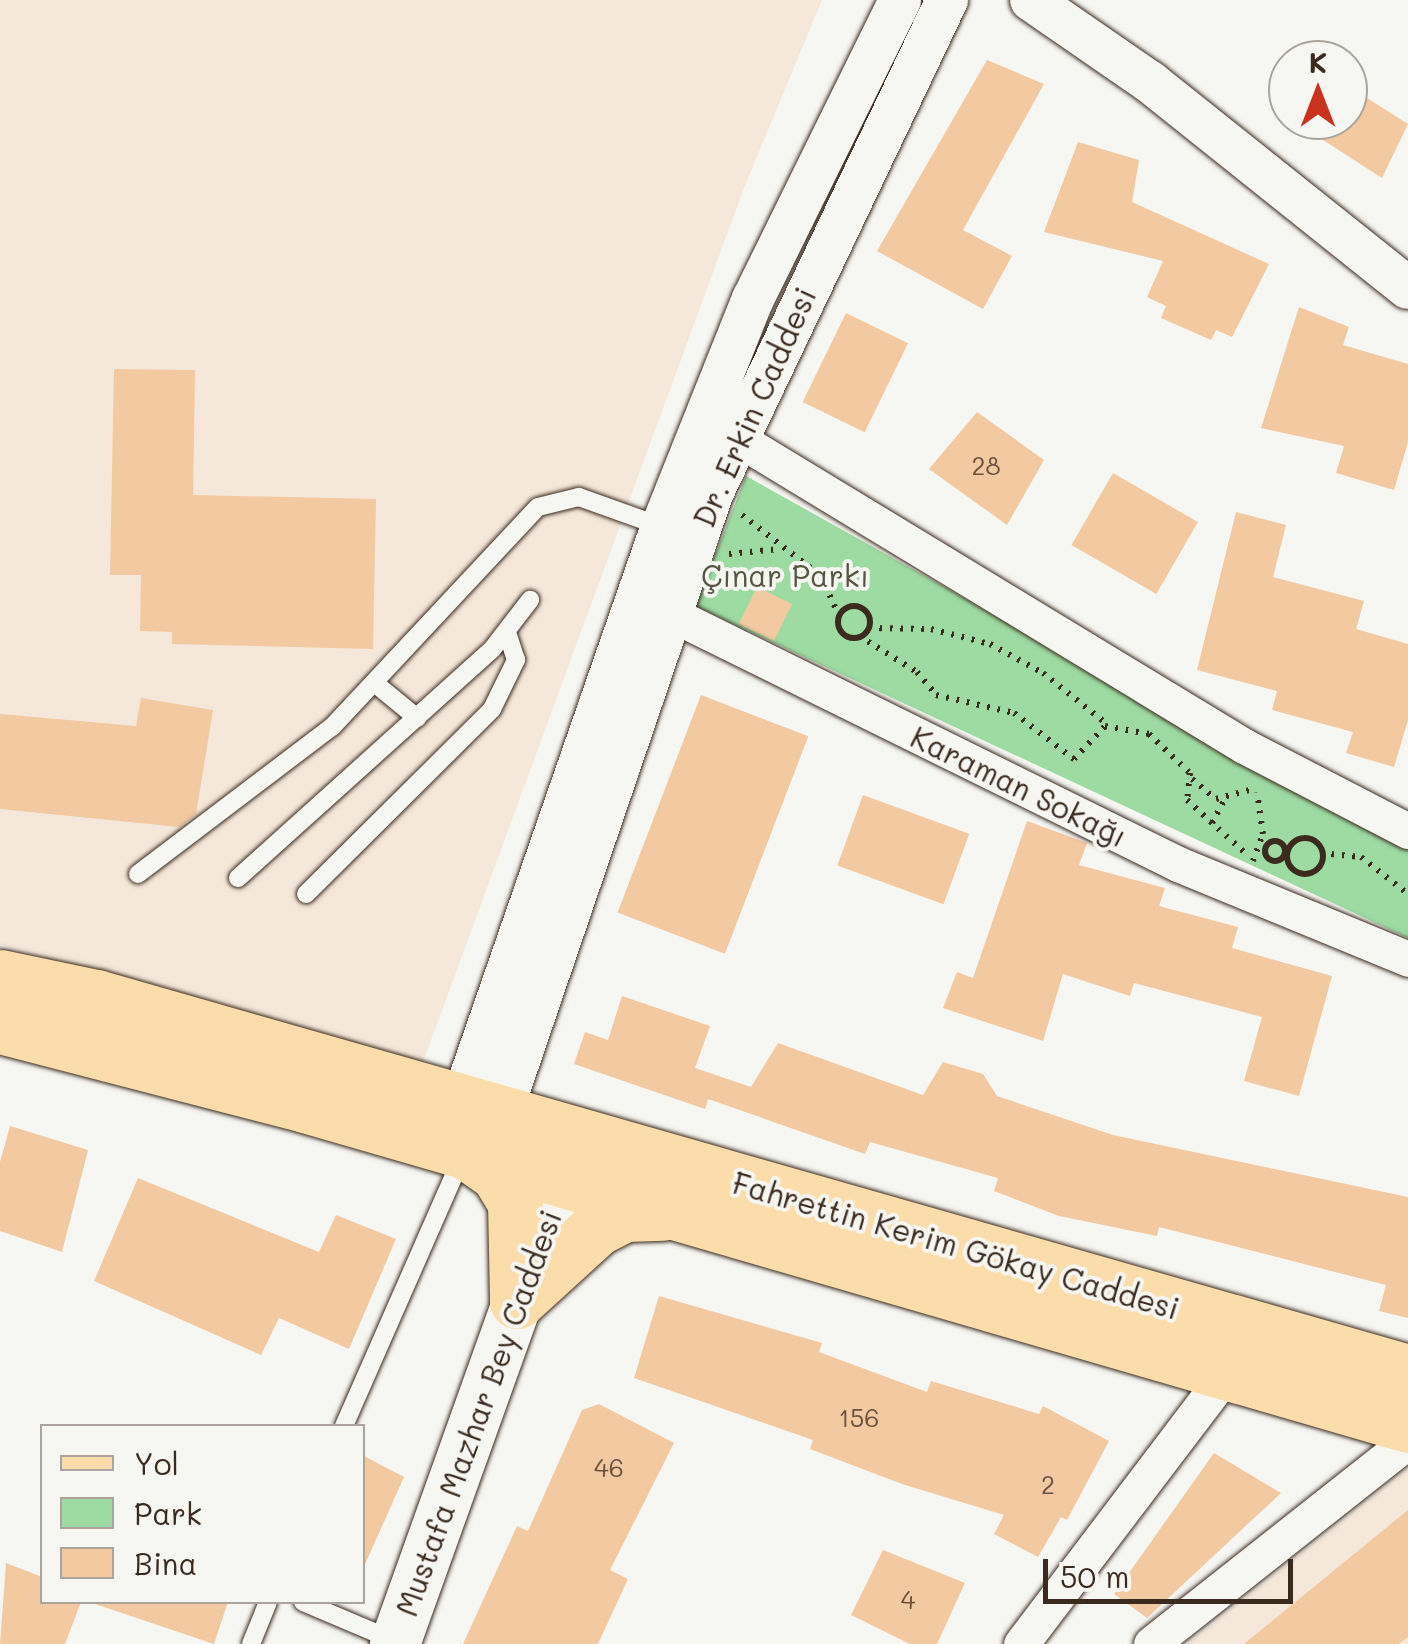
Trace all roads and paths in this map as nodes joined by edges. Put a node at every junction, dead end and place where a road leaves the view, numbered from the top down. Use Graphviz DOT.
graph roads {
  1 [pos="900,0"];
  2 [pos="947,0"];
  3 [pos="1031,0"];
  4 [pos="1077,19"];
  5 [pos="1408,288"];
  6 [pos="736,436"];
  7 [pos="712,494"];
  8 [pos="679,533"];
  9 [pos="780,549"];
  10 [pos="530,600"];
  11 [pos="655,606"];
  12 [pos="839,616"];
  13 [pos="869,628"];
  14 [pos="507,632"];
  15 [pos="860,636"];
  16 [pos="377,685"];
  17 [pos="417,718"];
  18 [pos="1108,725"];
  19 [pos="1190,773"];
  20 [pos="1264,773"];
  21 [pos="1224,800"];
  22 [pos="1212,823"];
  23 [pos="1408,831"];
  24 [pos="1262,848"];
  25 [pos="1322,853"];
  26 [pos="1287,856"];
  27 [pos="138,874"];
  28 [pos="1246,874"];
  29 [pos="238,878"];
  30 [pos="306,894"];
  31 [pos="1408,894"];
  32 [pos="1408,959"];
  33 [pos="2,1021"];
  34 [pos="469,1128"];
  35 [pos="560,1182"];
  36 [pos="668,1214"];
  37 [pos="517,1301"];
  38 [pos="1227,1372"];
  39 [pos="1408,1372"];
  40 [pos="345,1424"];
  41 [pos="1408,1425"];
  42 [pos="1408,1441"];
  43 [pos="267,1604"];
  44 [pos="307,1604"];
  45 [pos="395,1643"];
  46 [pos="251,1644"];
  47 [pos="1021,1644"];
  48 [pos="1151,1644"];
  1 -- 8 [label="street, Dr. Erkin Caddesi"];
  2 -- 6 [label="street, Dr. Erkin Caddesi"];
  3 -- 4 [label="street"];
  4 -- 5 [label="street"];
  6 -- 7 [label="street, Dr. Erkin Caddesi"];
  6 -- 20 [label="street"];
  7 -- 8 [label="street, Dr. Erkin Caddesi"];
  7 -- 9 [label="path"];
  8 -- 9 [label="path"];
  8 -- 11 [label="street, Dr. Erkin Caddesi"];
  8 -- 16 [label="lane"];
  9 -- 12 [label="path"];
  10 -- 14 [label="lane"];
  11 -- 28 [label="street, Karaman Sokağı"];
  11 -- 34 [label="street, Dr. Erkin Caddesi"];
  12 -- 13 [label="path"];
  12 -- 15 [label="path"];
  13 -- 15 [label="path"];
  13 -- 18 [label="path"];
  14 -- 17 [label="lane"];
  14 -- 30 [label="lane"];
  15 -- 18 [label="path"];
  16 -- 17 [label="lane"];
  16 -- 27 [label="lane"];
  17 -- 29 [label="lane"];
  18 -- 19 [label="path"];
  19 -- 21 [label="path"];
  19 -- 22 [label="path"];
  20 -- 21 [label="path"];
  20 -- 23 [label="street"];
  20 -- 24 [label="path"];
  21 -- 22 [label="path"];
  22 -- 28 [label="path"];
  24 -- 26 [label="path"];
  24 -- 26 [label="path"];
  24 -- 28 [label="path"];
  25 -- 26 [label="path"];
  25 -- 26 [label="path"];
  25 -- 31 [label="path"];
  28 -- 32 [label="street, Karaman Sokağı"];
  33 -- 34 [label="main road, Fahrettin Kerim Gökay Caddesi"];
  34 -- 35 [label="main road, Fahrettin Kerim Gökay Caddesi"];
  34 -- 37 [label="main road"];
  34 -- 39 [label="main road, Fahrettin Kerim Gökay Caddesi"];
  34 -- 40 [label="lane"];
  35 -- 36 [label="main road, Fahrettin Kerim Gökay Caddesi"];
  35 -- 37 [label="main road, Mustafa Mazhar Bey Caddesi"];
  36 -- 37 [label="main road"];
  36 -- 38 [label="main road, Fahrettin Kerim Gökay Caddesi"];
  37 -- 45 [label="main road, Mustafa Mazhar Bey Caddesi"];
  38 -- 41 [label="main road, Fahrettin Kerim Gökay Caddesi"];
  38 -- 47 [label="street"];
  42 -- 48 [label="street"];
  43 -- 46 [label="lane"];
  44 -- 45 [label="lane"];
}
